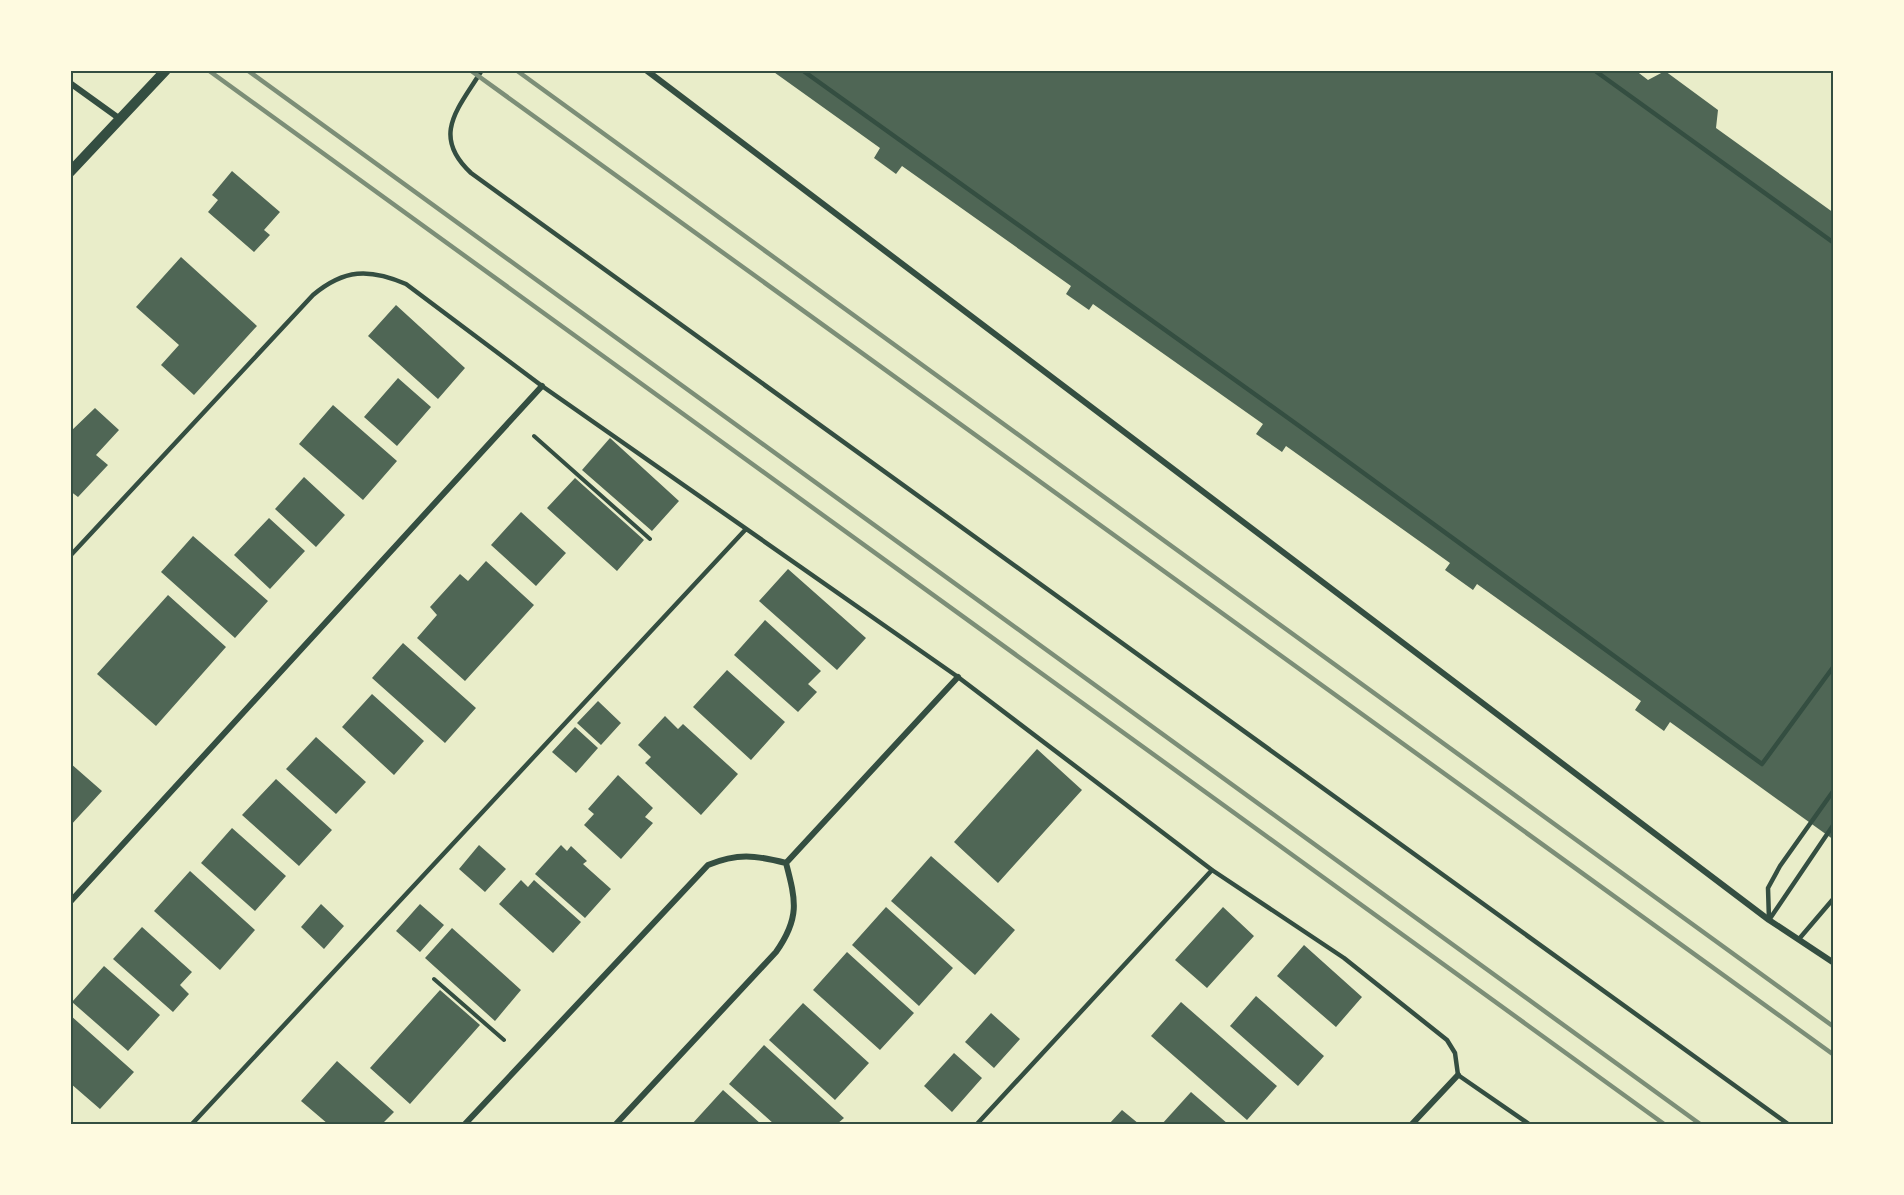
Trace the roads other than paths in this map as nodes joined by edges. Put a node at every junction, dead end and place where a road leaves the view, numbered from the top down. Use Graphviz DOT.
graph roads {
  1 [pos="166,70"];
  2 [pos="483,70"];
  3 [pos="645,70"];
  4 [pos="802,70"];
  5 [pos="1594,70"];
  6 [pos="70,83"];
  7 [pos="120,119"];
  8 [pos="70,172"];
  9 [pos="1833,243"];
  10 [pos="542,386"];
  11 [pos="746,529"];
  12 [pos="70,556"];
  13 [pos="1833,666"];
  14 [pos="958,677"];
  15 [pos="1833,790"];
  16 [pos="1833,824"];
  17 [pos="786,863"];
  18 [pos="1212,870"];
  19 [pos="1833,898"];
  20 [pos="70,902"];
  21 [pos="1769,920"];
  22 [pos="1798,939"];
  23 [pos="1833,963"];
  24 [pos="1458,1075"];
  25 [pos="192,1125"];
  26 [pos="465,1125"];
  27 [pos="616,1125"];
  28 [pos="977,1125"];
  29 [pos="1412,1125"];
  30 [pos="1529,1125"];
  31 [pos="1788,1125"];
  1 -- 7 [label="street"];
  2 -- 31 [label="lane"];
  3 -- 21 [label="street"];
  4 -- 13 [label="lane"];
  5 -- 9 [label="lane"];
  6 -- 7 [label="street"];
  7 -- 8 [label="street"];
  10 -- 11 [label="lane"];
  10 -- 12 [label="lane"];
  10 -- 20 [label="street"];
  11 -- 14 [label="lane"];
  11 -- 25 [label="lane"];
  14 -- 17 [label="street"];
  14 -- 18 [label="lane"];
  15 -- 21 [label="lane"];
  16 -- 21 [label="lane"];
  17 -- 26 [label="street"];
  17 -- 27 [label="street"];
  18 -- 24 [label="lane"];
  18 -- 28 [label="lane"];
  19 -- 22 [label="lane"];
  21 -- 22 [label="street"];
  22 -- 23 [label="street"];
  24 -- 29 [label="street"];
  24 -- 30 [label="lane"];
}
